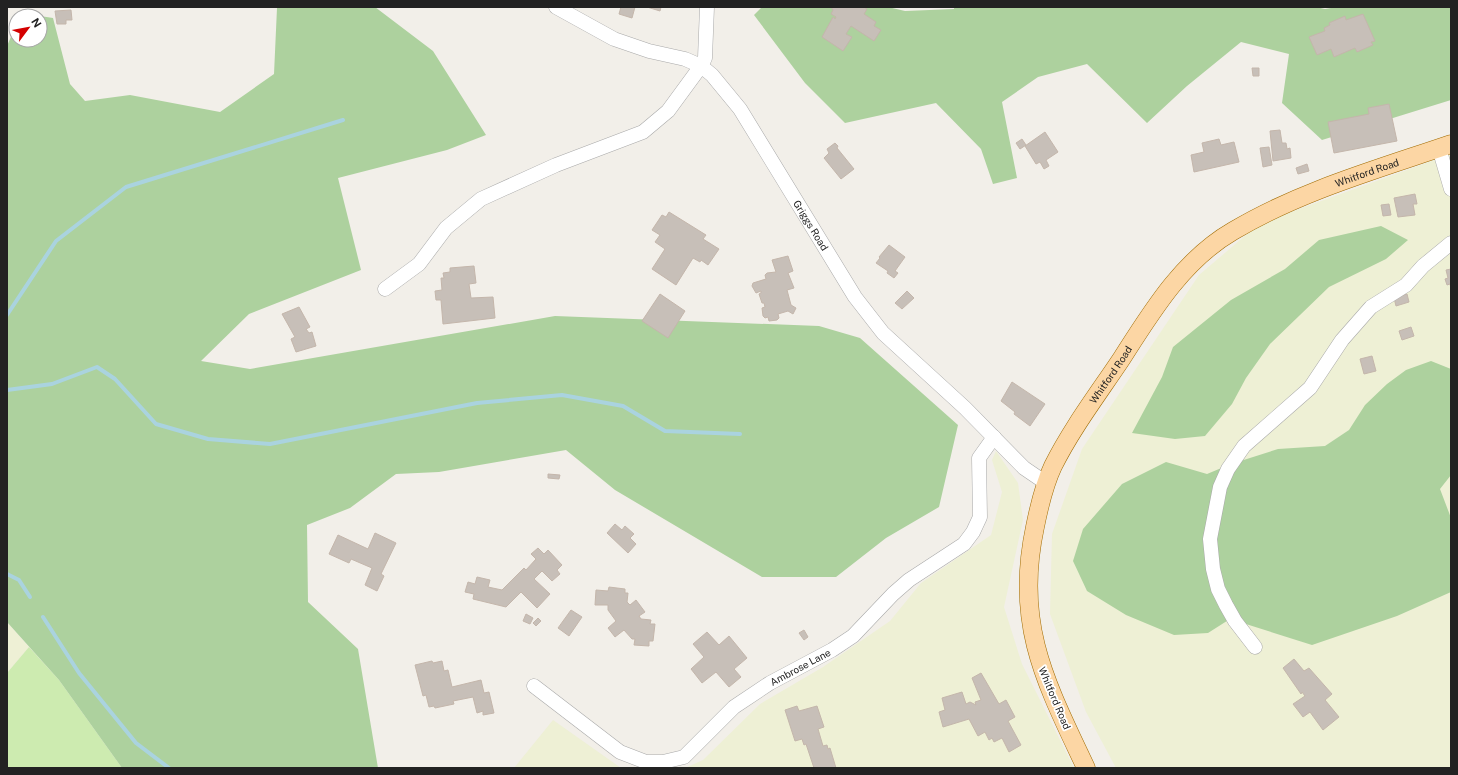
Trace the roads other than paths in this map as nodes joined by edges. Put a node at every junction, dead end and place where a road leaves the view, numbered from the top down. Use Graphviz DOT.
graph roads {
  1 [pos="556,7"];
  2 [pos="707,7"];
  3 [pos="701,66"];
  4 [pos="1445,146"];
  5 [pos="1451,189"];
  6 [pos="1451,243"];
  7 [pos="385,289"];
  8 [pos="994,437"];
  9 [pos="1046,482"];
  10 [pos="1256,647"];
  11 [pos="534,686"];
  12 [pos="1086,768"];
  1 -- 3 [label="street, Griggs Road"];
  2 -- 3 [label="street"];
  3 -- 7 [label="street"];
  3 -- 8 [label="street, Griggs Road"];
  4 -- 5 [label="street"];
  4 -- 9 [label="main road, Whitford Road"];
  6 -- 10 [label="street"];
  8 -- 9 [label="street, Griggs Road"];
  8 -- 11 [label="street, Ambrose Lane"];
  9 -- 12 [label="main road, Whitford Road"];
}
